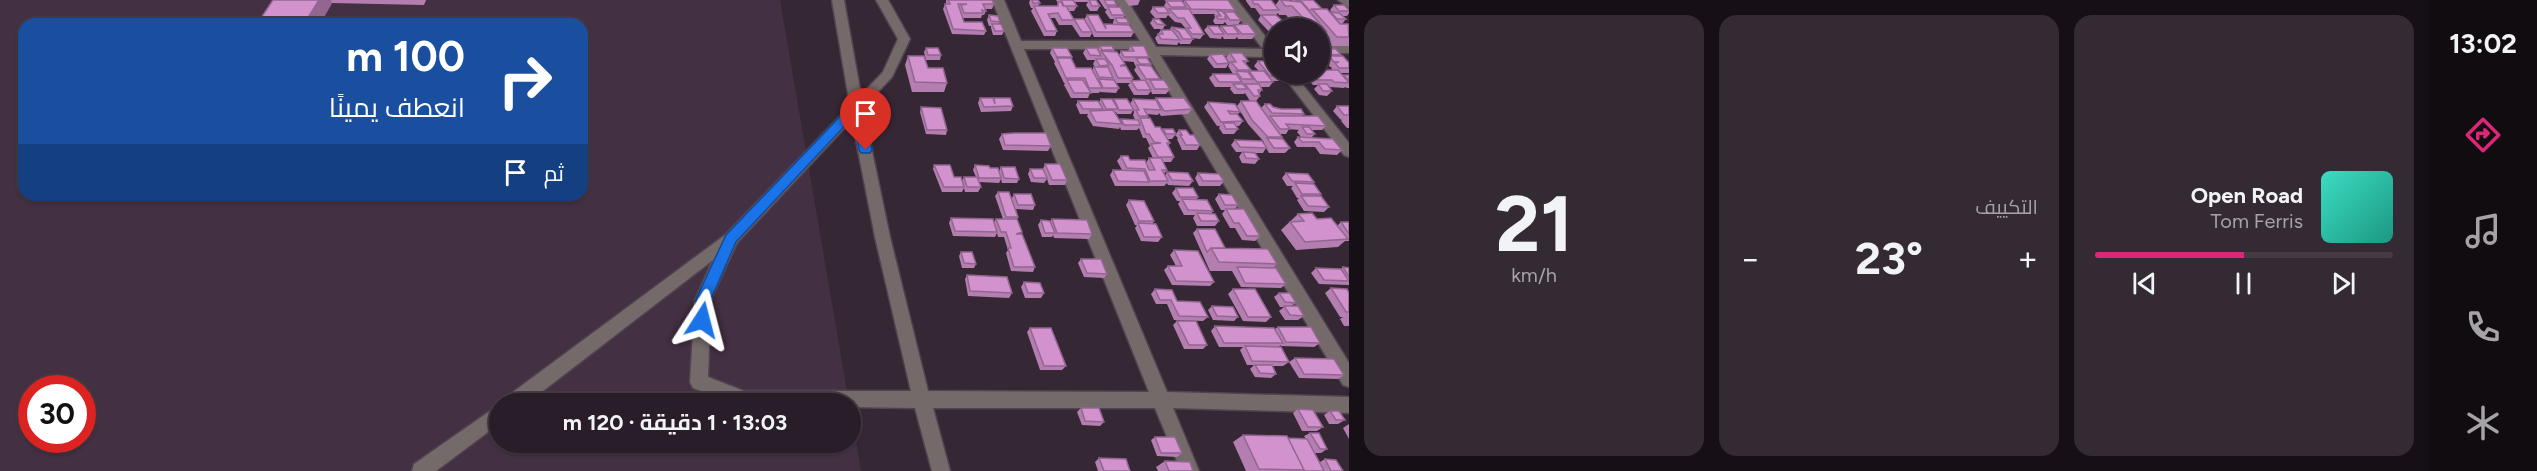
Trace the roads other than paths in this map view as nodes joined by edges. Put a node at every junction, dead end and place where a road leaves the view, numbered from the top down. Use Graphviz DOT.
graph roads {
  1 [pos="838,0"];
  2 [pos="882,0"];
  3 [pos="998,0"];
  4 [pos="1120,0"];
  5 [pos="1231,0"];
  6 [pos="1344,0"];
  7 [pos="1349,5"];
  8 [pos="1264,41"];
  9 [pos="1017,45"];
  10 [pos="1151,48"];
  11 [pos="1330,49"];
  12 [pos="1349,49"];
  13 [pos="1264,51"];
  14 [pos="1296,84"];
  15 [pos="857,106"];
  16 [pos="1349,152"];
  17 [pos="731,239"];
  18 [pos="1349,379"];
  19 [pos="526,393"];
  20 [pos="923,399"];
  21 [pos="1160,400"];
  22 [pos="1349,405"];
  23 [pos="489,420"];
  24 [pos="421,471"];
  25 [pos="941,471"];
  26 [pos="1190,471"];
  1 -- 15 [label="street"];
  2 -- 15 [label="street"];
  3 -- 9 [label="street"];
  4 -- 10 [label="street"];
  5 -- 8 [label="street"];
  6 -- 7 [label="street"];
  9 -- 10 [label="street"];
  9 -- 21 [label="street"];
  10 -- 13 [label="street"];
  10 -- 18 [label="street"];
  11 -- 12 [label="street"];
  14 -- 16 [label="street"];
  15 -- 17 [label="street"];
  15 -- 20 [label="street"];
  17 -- 19 [label="street"];
  17 -- 20 [label="street"];
  20 -- 21 [label="street"];
  20 -- 25 [label="street"];
  21 -- 22 [label="street"];
  21 -- 26 [label="street"];
  23 -- 24 [label="street"];
}
